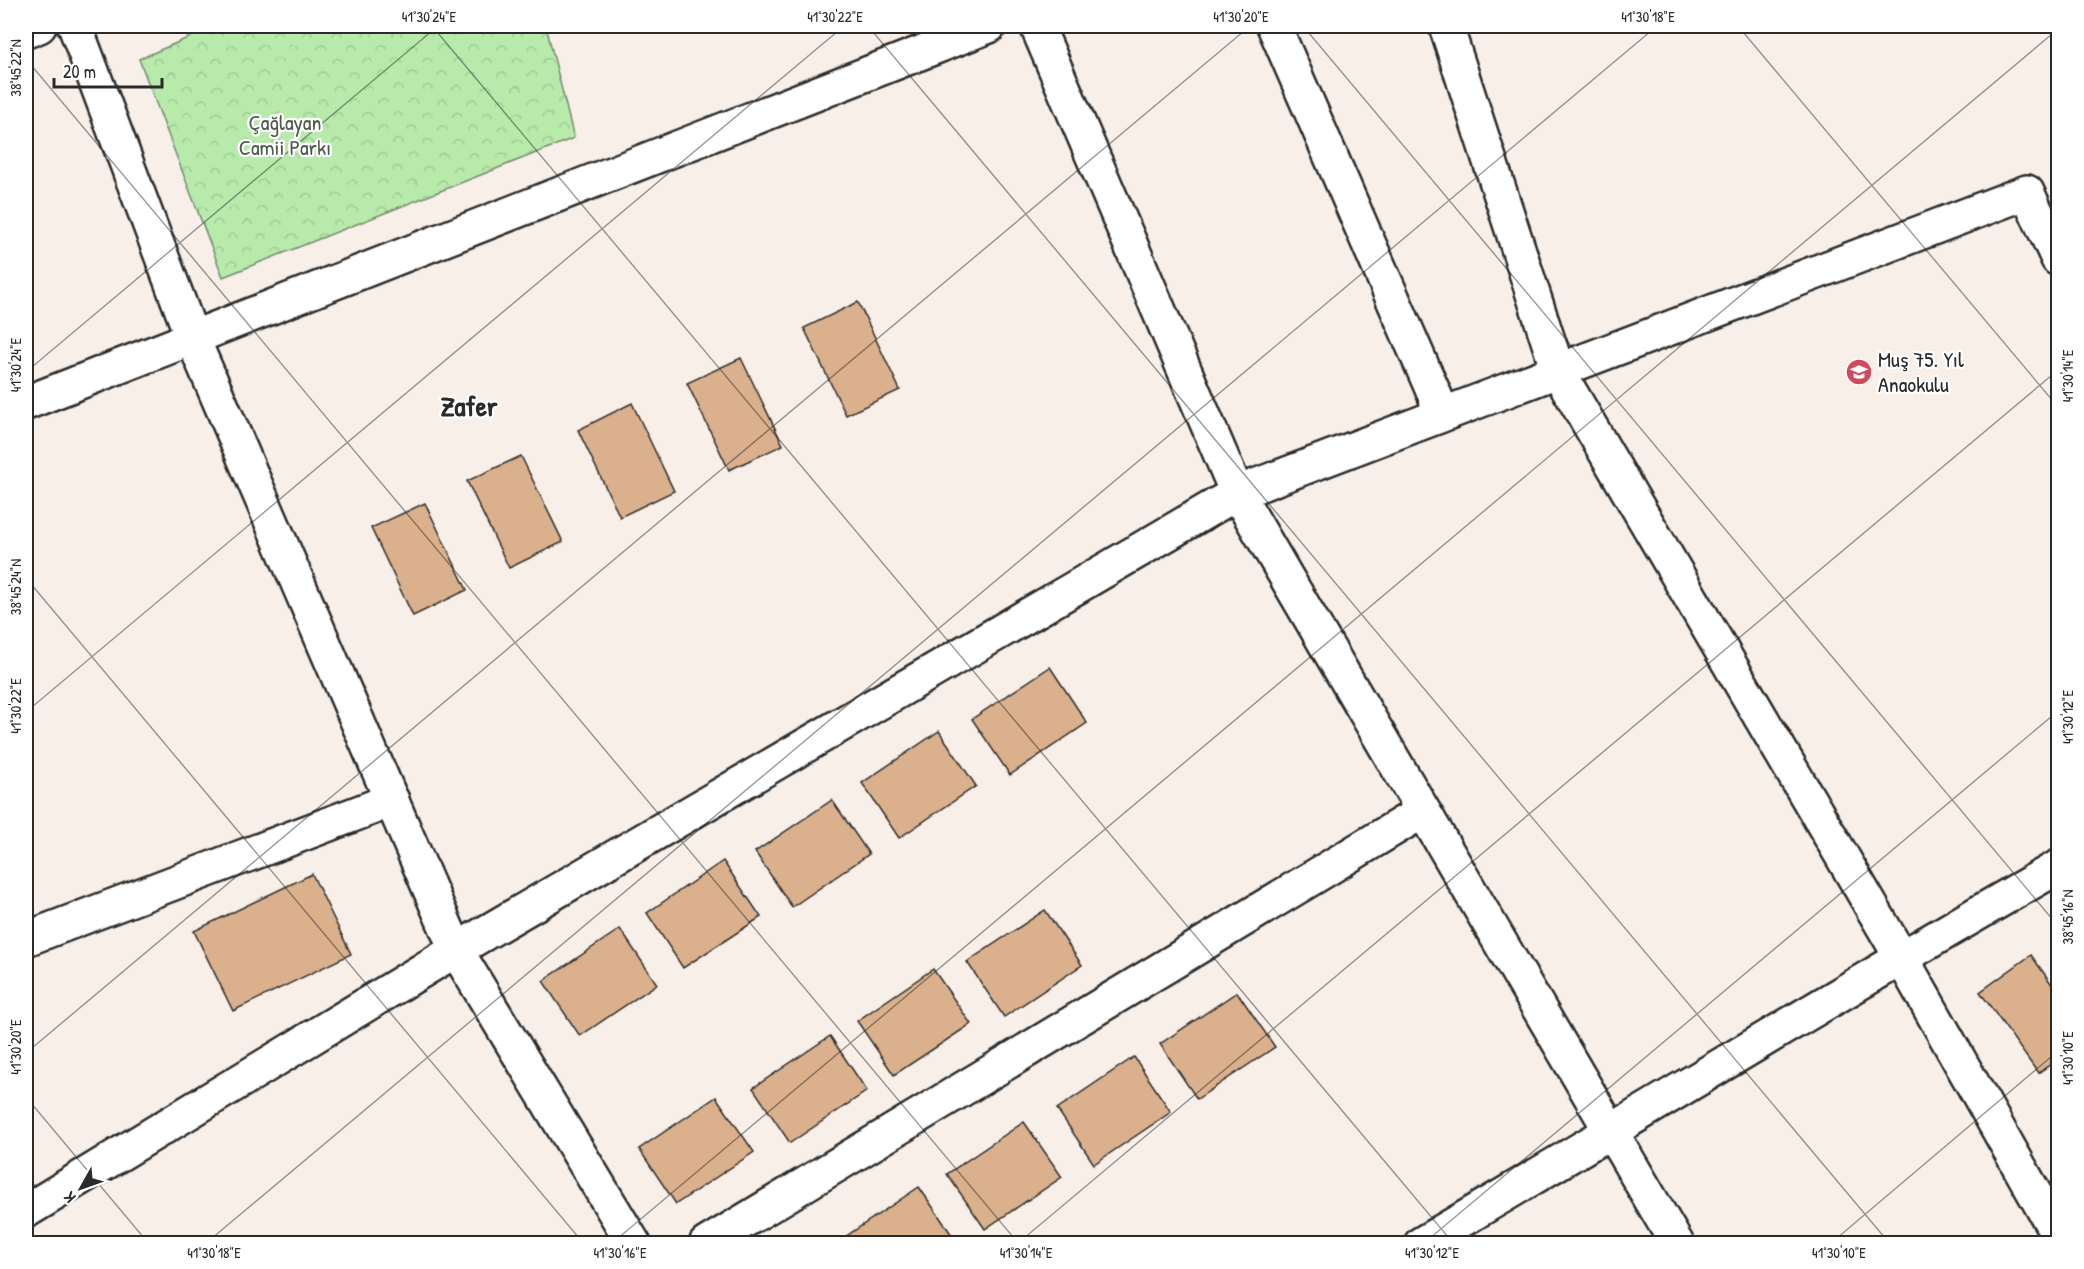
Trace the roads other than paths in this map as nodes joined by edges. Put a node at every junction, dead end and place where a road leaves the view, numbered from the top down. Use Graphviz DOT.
graph roads {
  1 [pos="39,26"];
  2 [pos="75,26"];
  3 [pos="989,26"];
  4 [pos="1036,26"];
  5 [pos="1275,26"];
  6 [pos="1446,26"];
  7 [pos="26,31"];
  8 [pos="2058,259"];
  9 [pos="192,337"];
  10 [pos="1558,370"];
  11 [pos="26,403"];
  12 [pos="1439,416"];
  13 [pos="1237,493"];
  14 [pos="392,800"];
  15 [pos="1423,811"];
  16 [pos="2058,867"];
  17 [pos="26,939"];
  18 [pos="456,950"];
  19 [pos="1901,957"];
  20 [pos="1611,1132"];
  21 [pos="26,1211"];
  22 [pos="2058,1235"];
  23 [pos="634,1244"];
  24 [pos="706,1244"];
  25 [pos="1421,1244"];
  26 [pos="1677,1244"];
  1 -- 7 [label="street"];
  2 -- 9 [label="street"];
  3 -- 9 [label="street"];
  4 -- 13 [label="street"];
  5 -- 12 [label="street"];
  6 -- 10 [label="street"];
  8 -- 10 [label="street"];
  9 -- 11 [label="street"];
  9 -- 14 [label="street"];
  10 -- 12 [label="street"];
  10 -- 19 [label="street"];
  12 -- 13 [label="street"];
  13 -- 15 [label="street"];
  13 -- 18 [label="street"];
  14 -- 17 [label="street"];
  14 -- 18 [label="street"];
  15 -- 20 [label="street"];
  15 -- 24 [label="street"];
  16 -- 19 [label="street"];
  18 -- 21 [label="street"];
  18 -- 23 [label="street"];
  19 -- 20 [label="street"];
  19 -- 22 [label="street"];
  20 -- 25 [label="street"];
  20 -- 26 [label="street"];
}
